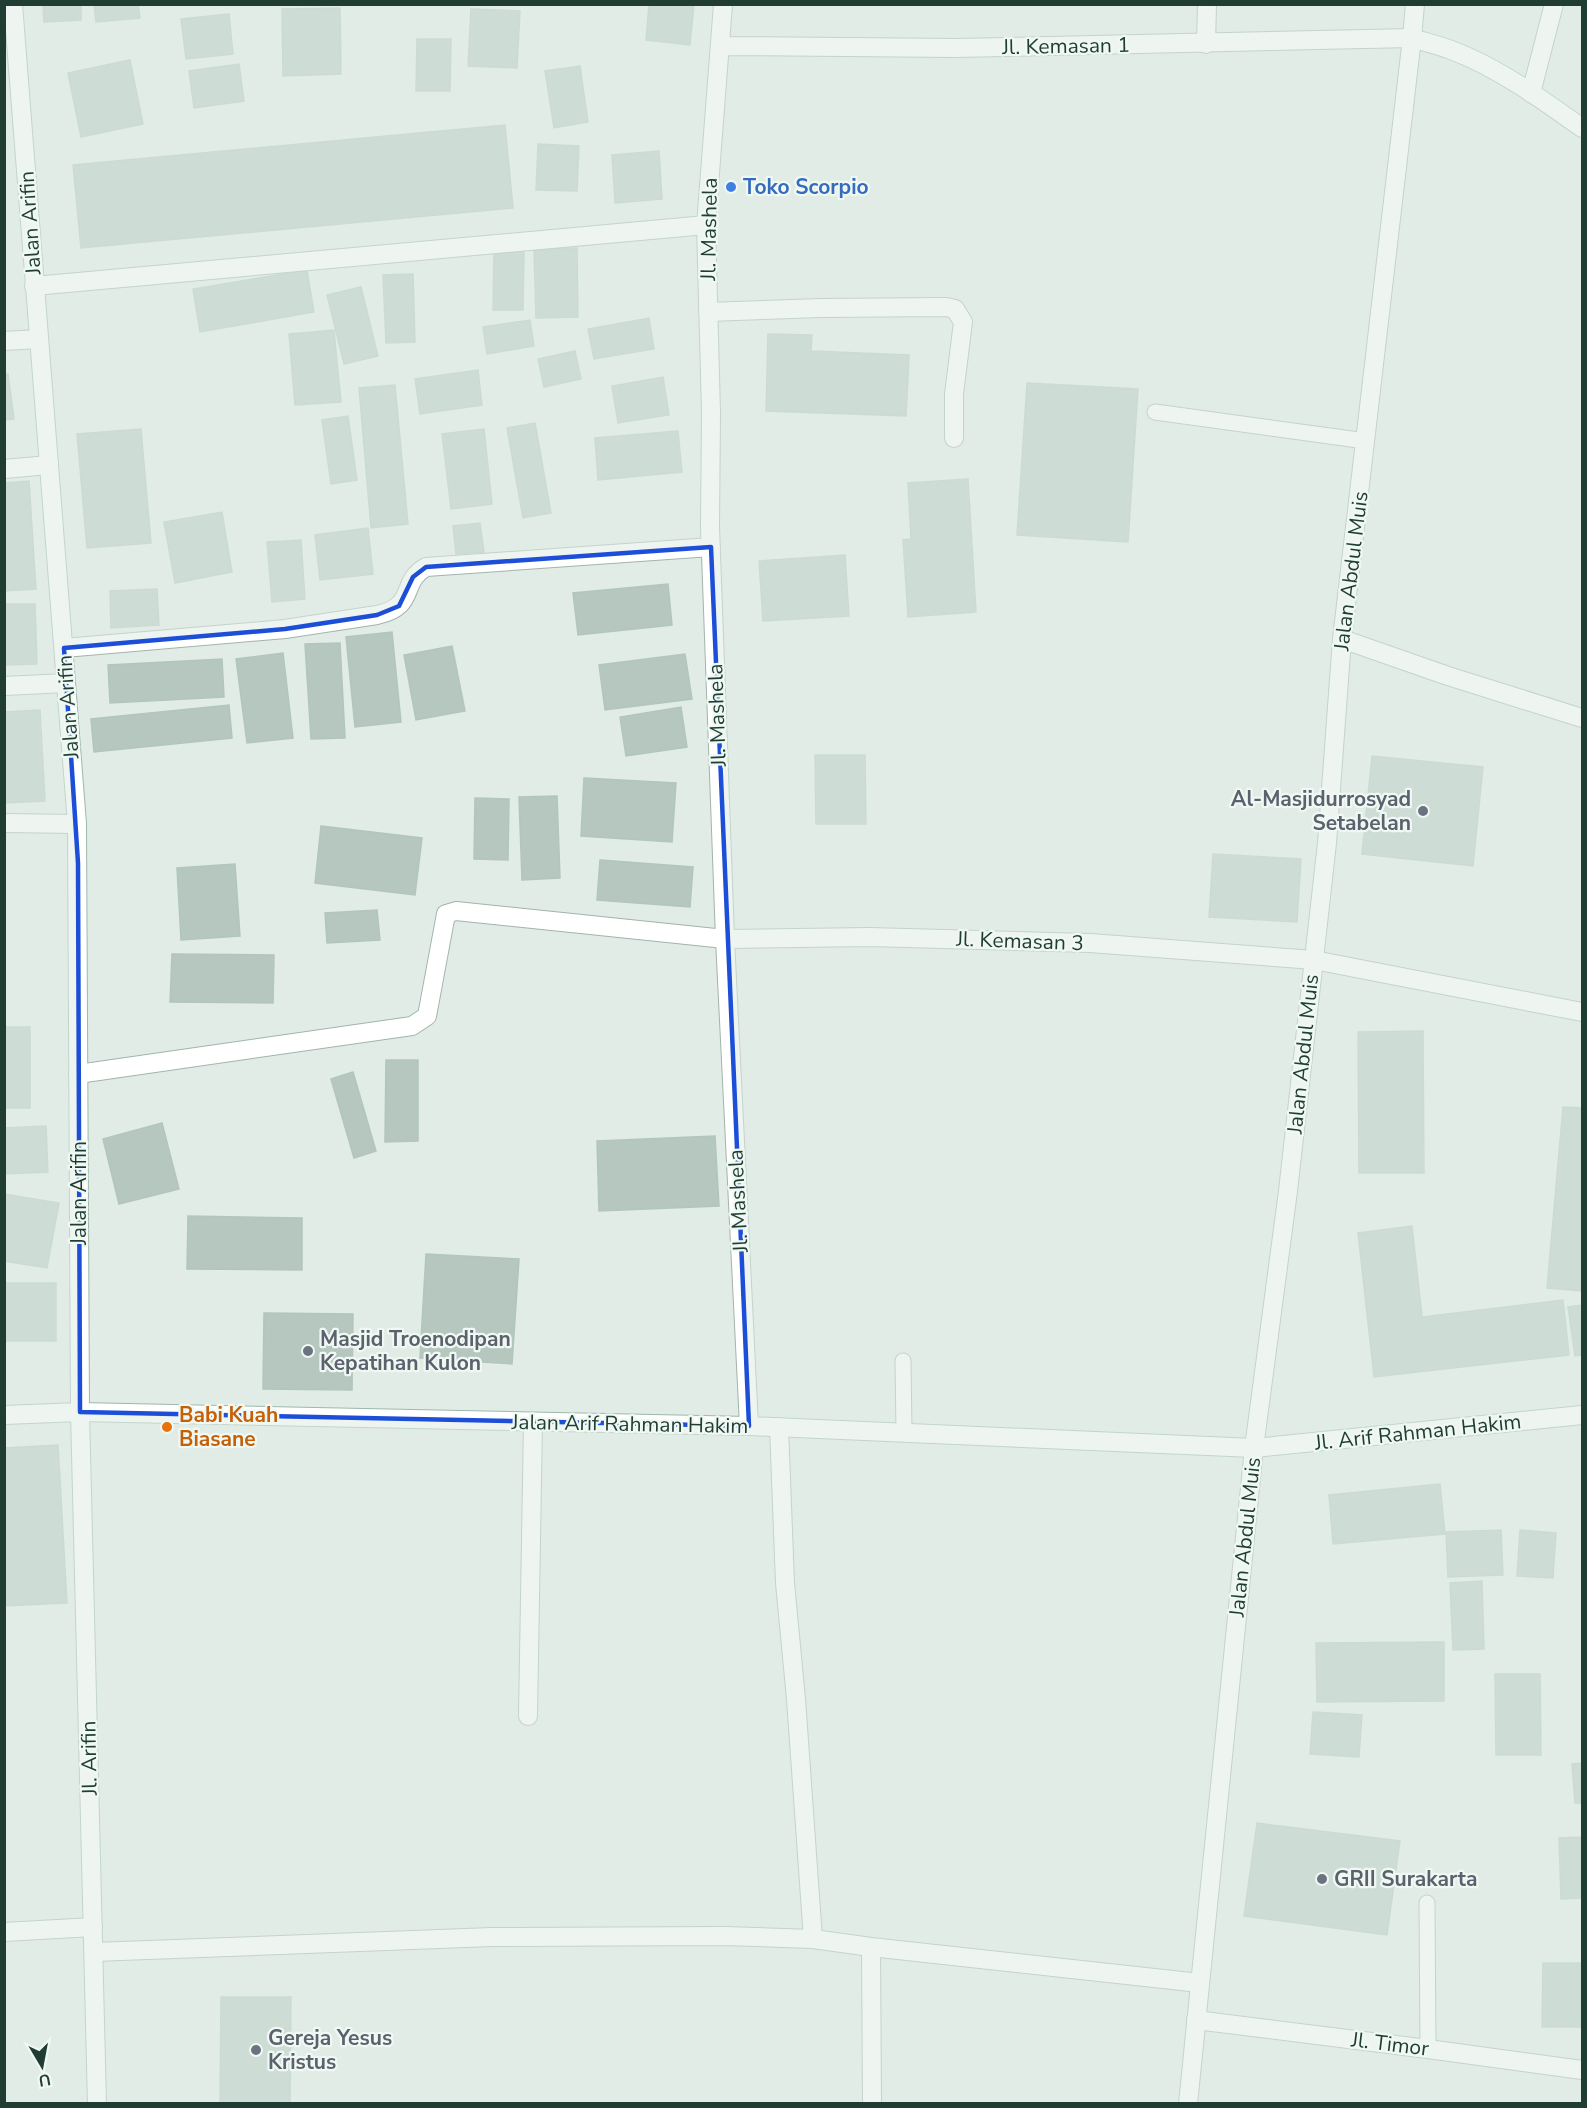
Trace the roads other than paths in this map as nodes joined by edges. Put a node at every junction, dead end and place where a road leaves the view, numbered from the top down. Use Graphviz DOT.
graph roads {
  1 [pos="13,4"];
  2 [pos="723,4"];
  3 [pos="1207,4"];
  4 [pos="1415,4"];
  5 [pos="1554,4"];
  6 [pos="1412,38"];
  7 [pos="1206,44"];
  8 [pos="720,46"];
  9 [pos="1531,93"];
  10 [pos="1582,127"];
  11 [pos="706,225"];
  12 [pos="34,286"];
  13 [pos="708,312"];
  14 [pos="39,339"];
  15 [pos="4,341"];
  16 [pos="1155,412"];
  17 [pos="954,438"];
  18 [pos="1366,441"];
  19 [pos="49,465"];
  20 [pos="4,470"];
  21 [pos="711,547"];
  22 [pos="1342,639"];
  23 [pos="64,648"];
  24 [pos="66,683"];
  25 [pos="4,686"];
  26 [pos="1582,718"];
  27 [pos="4,823"];
  28 [pos="77,824"];
  29 [pos="725,939"];
  30 [pos="1314,960"];
  31 [pos="1582,1012"];
  32 [pos="78,1074"];
  33 [pos="903,1361"];
  34 [pos="80,1412"];
  35 [pos="4,1414"];
  36 [pos="1582,1415"];
  37 [pos="533,1422"];
  38 [pos="749,1426"];
  39 [pos="779,1428"];
  40 [pos="904,1432"];
  41 [pos="1254,1448"];
  42 [pos="528,1716"];
  43 [pos="1427,1903"];
  44 [pos="93,1927"];
  45 [pos="4,1932"];
  46 [pos="813,1939"];
  47 [pos="871,1947"];
  48 [pos="94,1952"];
  49 [pos="1200,1983"];
  50 [pos="1196,2020"];
  51 [pos="1428,2049"];
  52 [pos="1582,2070"];
  53 [pos="98,2103"];
  54 [pos="872,2103"];
  55 [pos="1188,2103"];
  1 -- 12 [label="street, Jalan Arifin"];
  2 -- 8 [label="street, Jl. Mashela"];
  3 -- 7 [label="street"];
  4 -- 6 [label="street, Jalan Abdul Muis"];
  5 -- 9 [label="street"];
  6 -- 7 [label="street, Jl. Kemasan 1"];
  6 -- 9 [label="street, Jl. Kemasan 1"];
  6 -- 18 [label="street, Jalan Abdul Muis"];
  7 -- 8 [label="street, Jl. Kemasan 1"];
  8 -- 11 [label="street, Jl. Mashela"];
  9 -- 10 [label="street, Jl. Kemasan 1"];
  11 -- 12 [label="street"];
  11 -- 13 [label="street, Jl. Mashela"];
  12 -- 14 [label="street, Jalan Arifin"];
  13 -- 17 [label="street"];
  13 -- 21 [label="street, Jl. Mashela"];
  14 -- 15 [label="street"];
  14 -- 19 [label="street, Jalan Arifin"];
  16 -- 18 [label="lane"];
  18 -- 22 [label="street, Jalan Abdul Muis"];
  19 -- 20 [label="street"];
  19 -- 23 [label="street, Jalan Arifin"];
  21 -- 23 [label="street"];
  21 -- 29 [label="street, Jl. Mashela"];
  22 -- 26 [label="street"];
  22 -- 30 [label="street, Jalan Abdul Muis"];
  23 -- 24 [label="street, Jalan Arifin"];
  24 -- 25 [label="street"];
  24 -- 28 [label="street, Jalan Arifin"];
  27 -- 28 [label="street"];
  28 -- 32 [label="street, Jalan Arifin"];
  29 -- 30 [label="street, Jl. Kemasan 3"];
  29 -- 32 [label="street, Jl. Kemasan 3"];
  29 -- 38 [label="street, Jl. Mashela"];
  30 -- 31 [label="street, Jl. Kemasan 3"];
  30 -- 41 [label="street, Jalan Abdul Muis"];
  32 -- 34 [label="street, Jalan Arifin"];
  33 -- 40 [label="lane"];
  34 -- 35 [label="street, Jalan Arif Rahman Hakim"];
  34 -- 37 [label="street, Jalan Arif Rahman Hakim"];
  34 -- 44 [label="street, Jl. Arifin"];
  36 -- 41 [label="street, Jl. Arif Rahman Hakim"];
  37 -- 38 [label="street, Jalan Arif Rahman Hakim"];
  37 -- 42 [label="street"];
  38 -- 39 [label="street, Jalan Arif Rahman Hakim"];
  39 -- 40 [label="street, Jalan Arif Rahman Hakim"];
  39 -- 46 [label="street"];
  40 -- 41 [label="street, Jalan Arif Rahman Hakim"];
  41 -- 49 [label="street, Jalan Abdul Muis"];
  43 -- 51 [label="lane"];
  44 -- 45 [label="street"];
  44 -- 48 [label="street, Jl. Arifin"];
  46 -- 47 [label="street"];
  46 -- 48 [label="street"];
  47 -- 49 [label="street"];
  47 -- 54 [label="street"];
  48 -- 53 [label="street, Jl. Arifin"];
  49 -- 50 [label="street, Jalan Abdul Muis"];
  50 -- 51 [label="street, Jl. Timor"];
  50 -- 55 [label="street, Jalan Abdul Muis"];
  51 -- 52 [label="street, Jl. Timor"];
}
